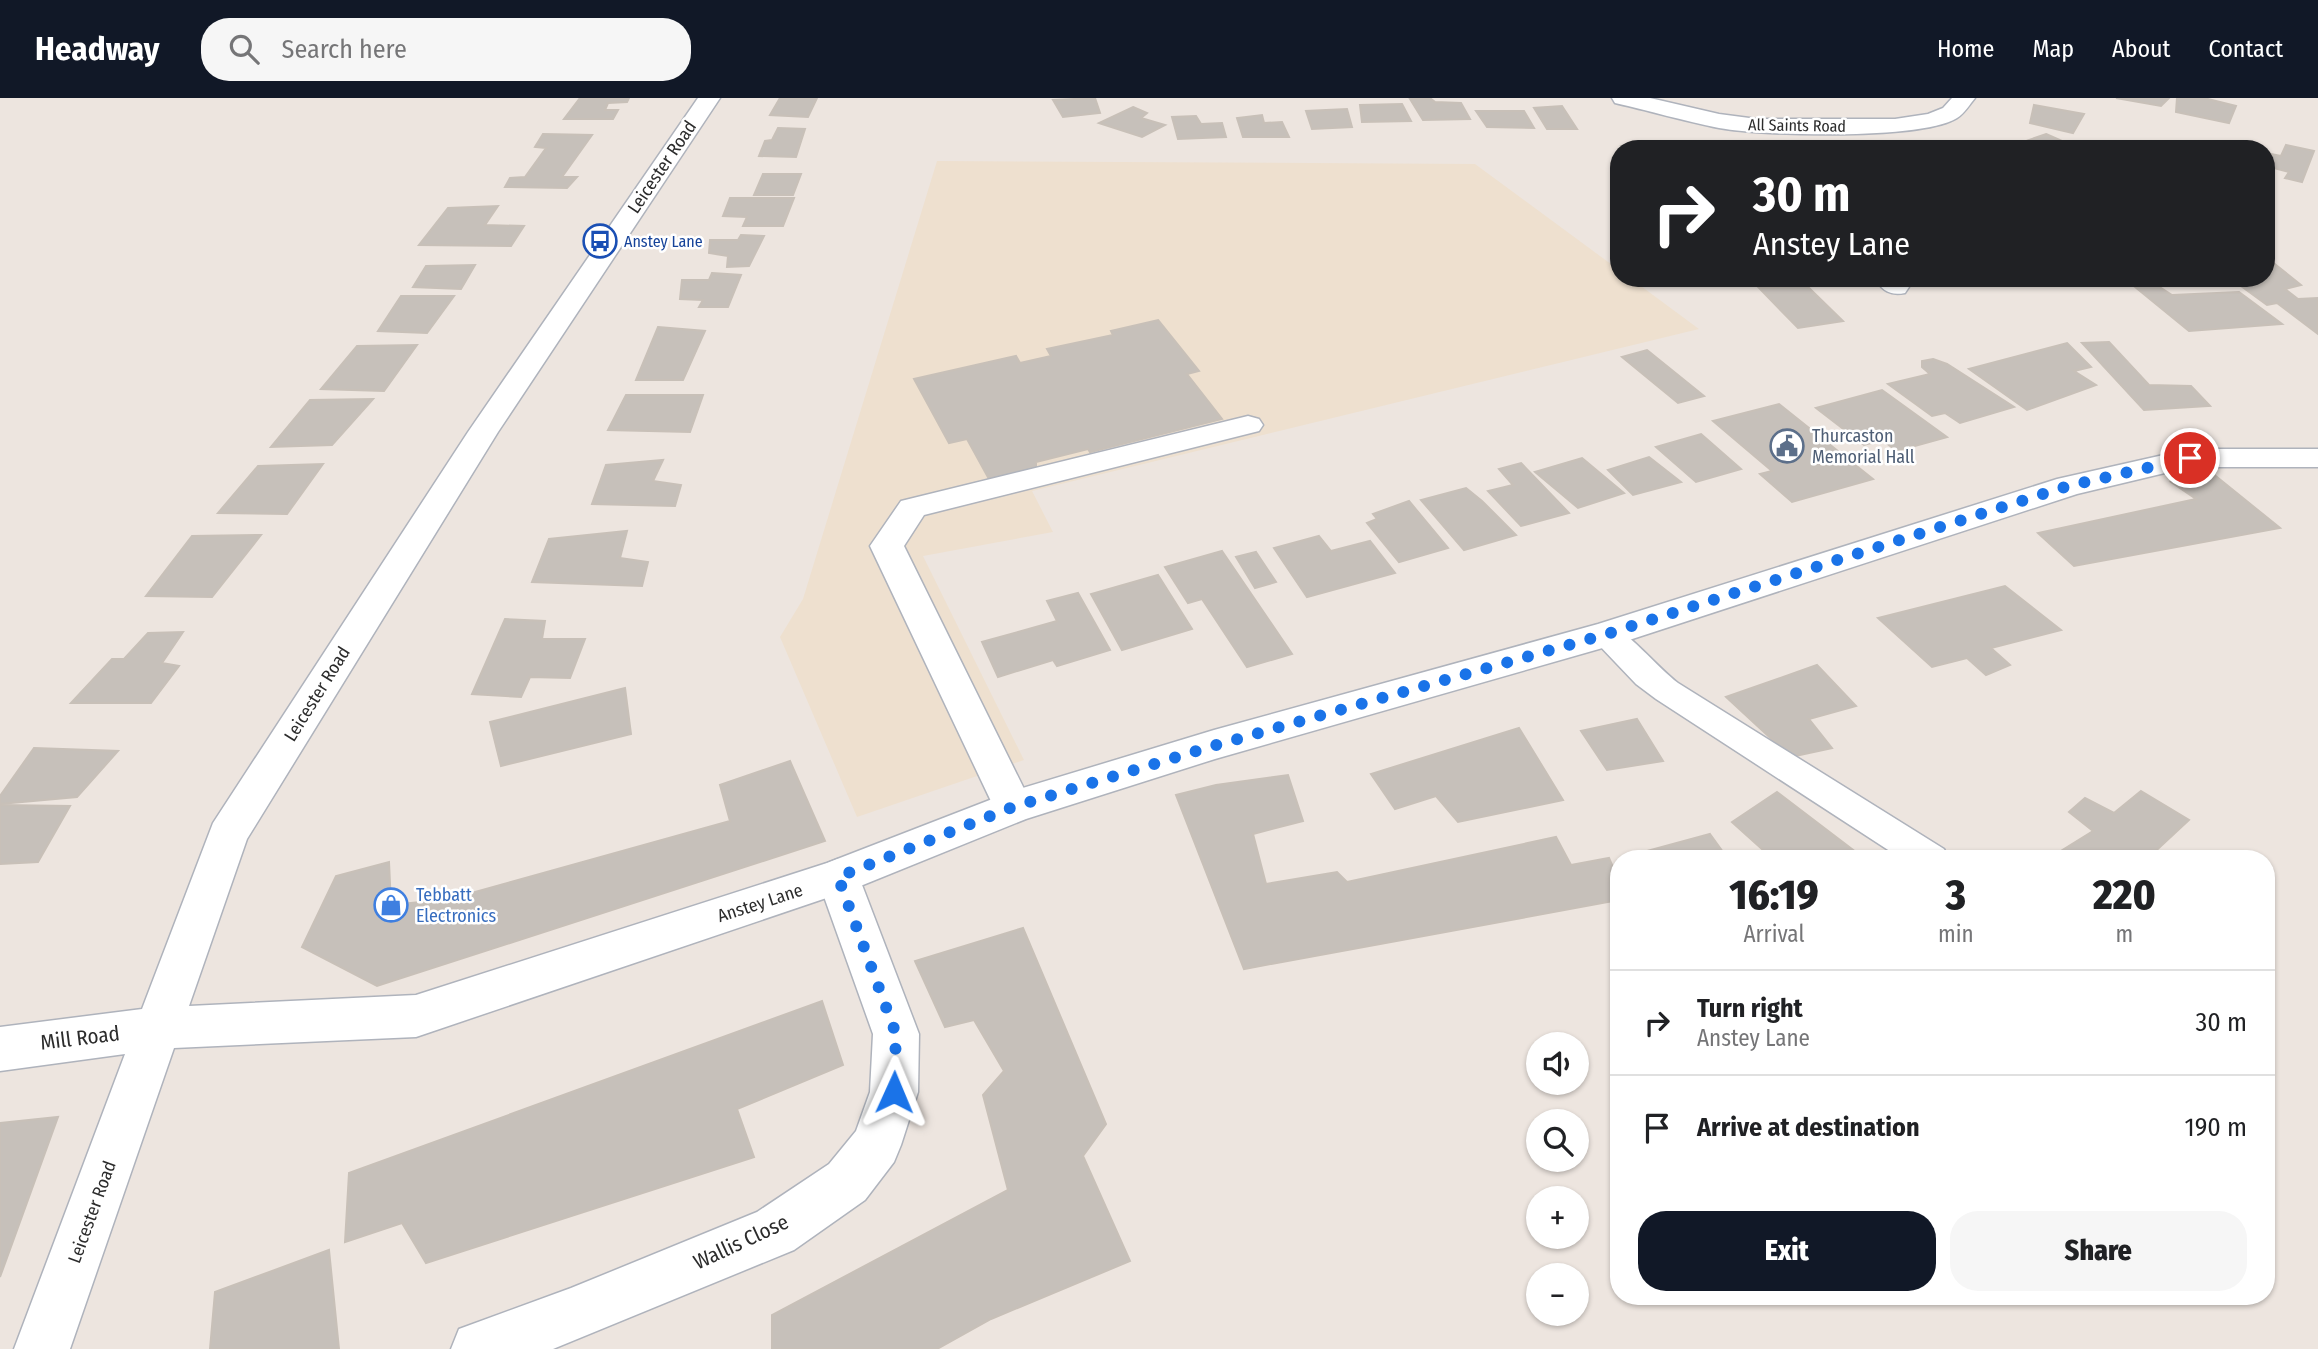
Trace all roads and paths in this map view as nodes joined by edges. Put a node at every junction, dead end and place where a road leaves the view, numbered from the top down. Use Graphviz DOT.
graph roads {
  1 [pos="709,98"];
  2 [pos="1623,98"];
  3 [pos="1965,98"];
  4 [pos="1757,125"];
  5 [pos="1752,140"];
  6 [pos="1248,425"];
  7 [pos="2318,458"];
  8 [pos="1607,634"];
  9 [pos="1013,807"];
  10 [pos="1917,850"];
  11 [pos="838,877"];
  12 [pos="160,1028"];
  13 [pos="0,1049"];
  14 [pos="42,1349"];
  15 [pos="479,1349"];
  1 -- 12 [label="street, Leicester Road"];
  2 -- 4 [label="street, All Saints Road"];
  3 -- 4 [label="street, All Saints Road"];
  4 -- 5 [label="street"];
  6 -- 9 [label="street"];
  7 -- 8 [label="street, Anstey Lane"];
  8 -- 9 [label="street, Anstey Lane"];
  8 -- 10 [label="lane"];
  9 -- 11 [label="street, Anstey Lane"];
  11 -- 12 [label="street, Anstey Lane"];
  11 -- 15 [label="street, Wallis Close"];
  12 -- 13 [label="street, Mill Road"];
  12 -- 14 [label="street, Leicester Road"];
}
